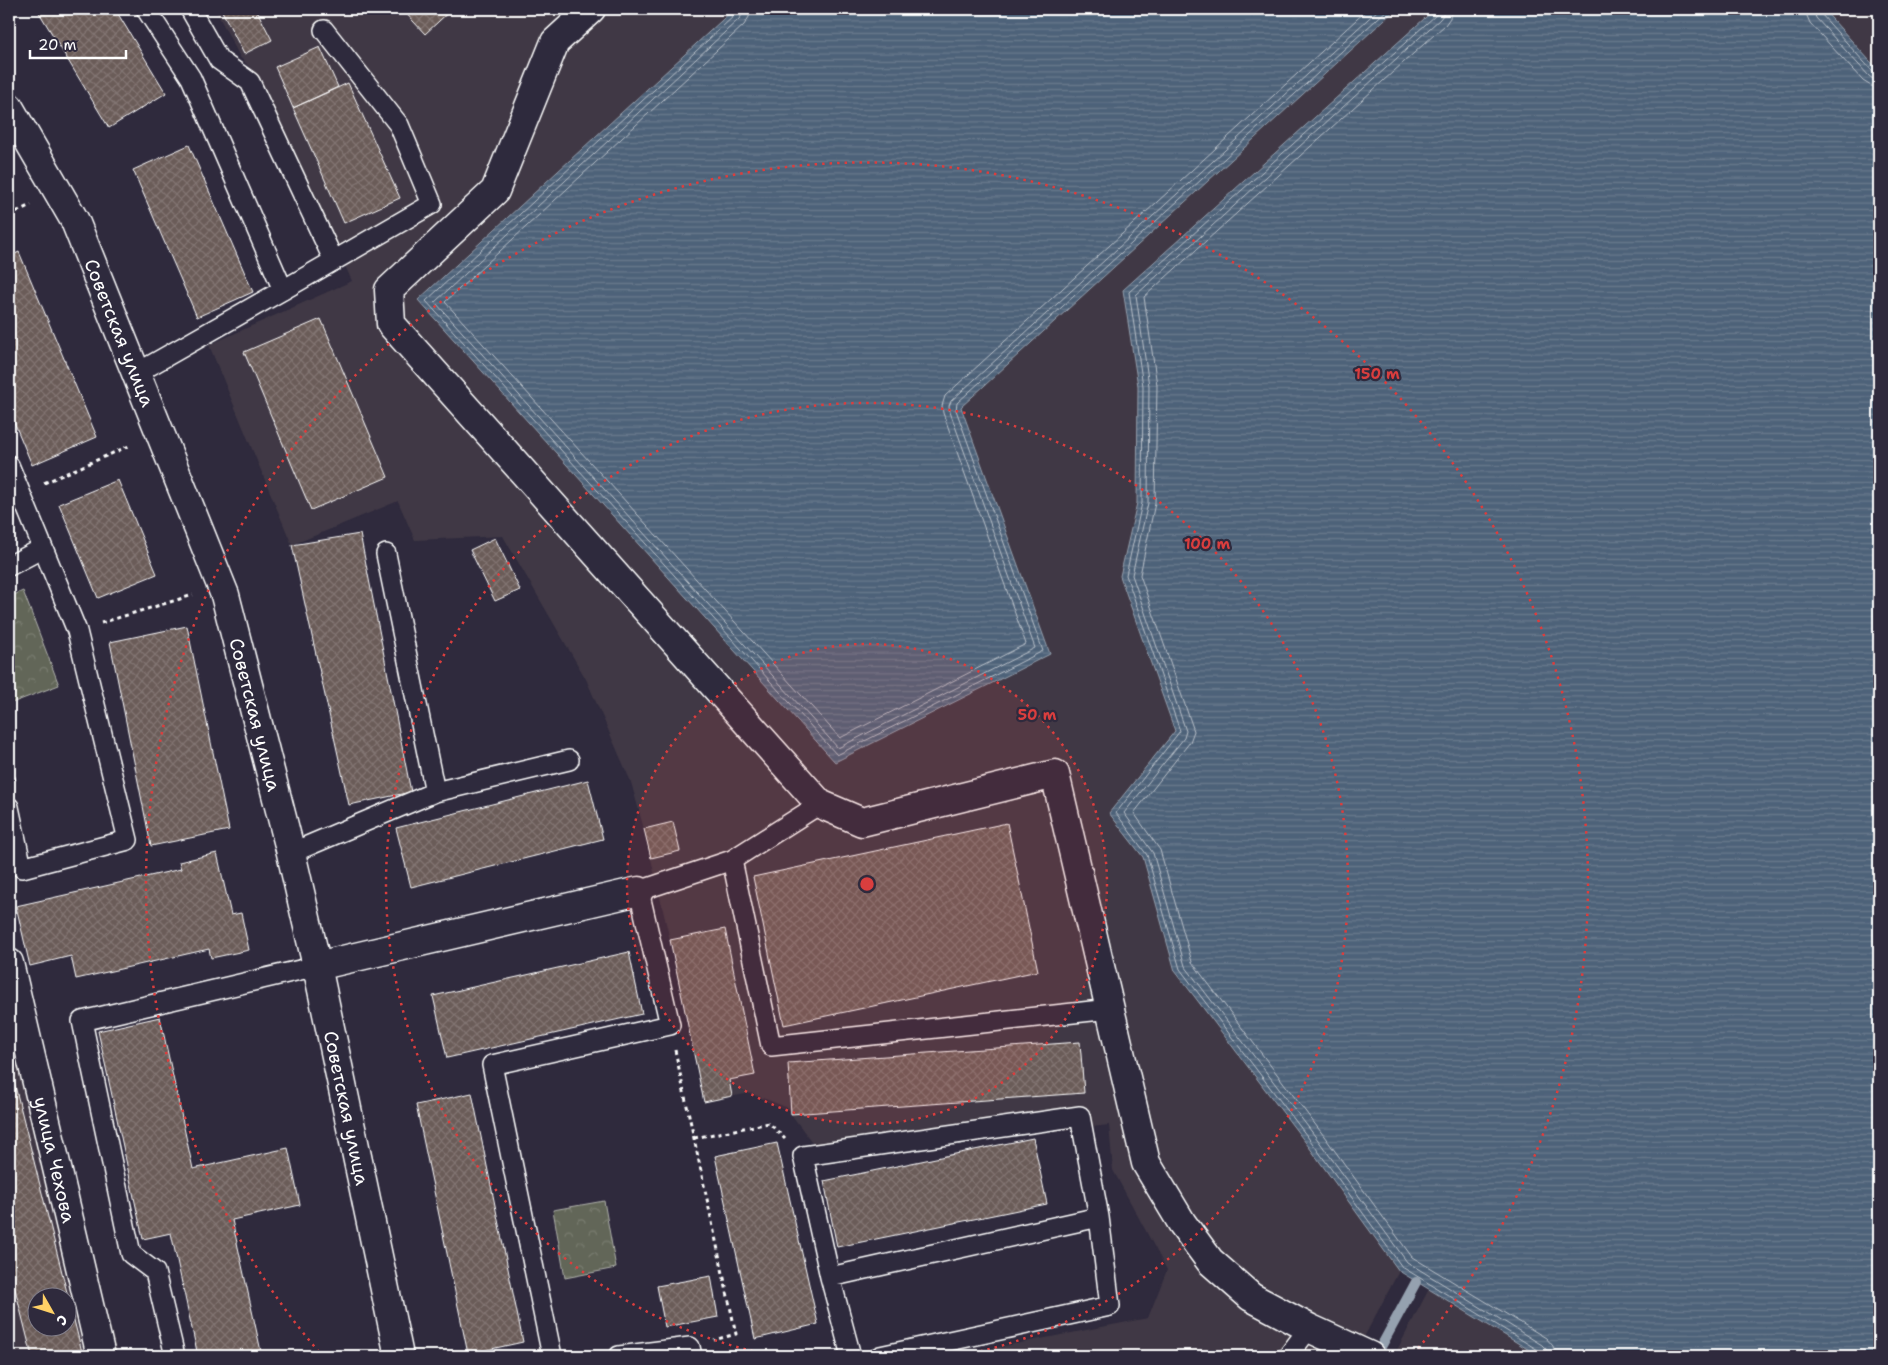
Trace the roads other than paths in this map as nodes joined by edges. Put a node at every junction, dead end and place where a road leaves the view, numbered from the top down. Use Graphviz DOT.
graph roads {
  1 [pos="146,9"];
  2 [pos="190,9"];
  3 [pos="591,9"];
  4 [pos="324,30"];
  5 [pos="9,107"];
  6 [pos="334,261"];
  7 [pos="283,290"];
  8 [pos="137,373"];
  9 [pos="9,465"];
  10 [pos="43,548"];
  11 [pos="386,554"];
  12 [pos="9,566"];
  13 [pos="569,760"];
  14 [pos="435,792"];
  15 [pos="820,804"];
  16 [pos="9,807"];
  17 [pos="291,853"];
  18 [pos="732,860"];
  19 [pos="639,890"];
  20 [pos="9,963"];
  21 [pos="317,966"];
  22 [pos="1110,1009"];
  23 [pos="1099,1217"];
  24 [pos="830,1277"];
  25 [pos="1309,1328"];
  26 [pos="691,1352"];
  27 [pos="1363,1353"];
  28 [pos="101,1356"];
  29 [pos="175,1356"];
  30 [pos="399,1356"];
  31 [pos="552,1356"];
  32 [pos="618,1356"];
  33 [pos="851,1356"];
  34 [pos="880,1356"];
  35 [pos="1288,1356"];
  1 -- 7 [label="lane"];
  2 -- 6 [label="lane"];
  3 -- 15 [label="street"];
  4 -- 6 [label="lane"];
  5 -- 8 [label="street, Советская улица"];
  6 -- 7 [label="lane"];
  7 -- 8 [label="lane"];
  8 -- 17 [label="street, Советская улица"];
  9 -- 10 [label="lane"];
  10 -- 12 [label="lane"];
  10 -- 16 [label="lane"];
  11 -- 14 [label="lane"];
  13 -- 14 [label="lane"];
  14 -- 17 [label="lane"];
  15 -- 18 [label="lane"];
  15 -- 22 [label="street"];
  17 -- 21 [label="street, Советская улица"];
  18 -- 19 [label="lane"];
  18 -- 22 [label="lane"];
  19 -- 21 [label="street"];
  19 -- 31 [label="lane"];
  20 -- 28 [label="street, улица Чехова"];
  21 -- 29 [label="lane"];
  21 -- 30 [label="street, Советская улица"];
  22 -- 25 [label="street"];
  23 -- 24 [label="lane"];
  23 -- 24 [label="lane"];
  23 -- 34 [label="lane"];
  24 -- 33 [label="lane"];
  25 -- 27 [label="street"];
  25 -- 35 [label="lane"];
  26 -- 32 [label="lane"];
}
